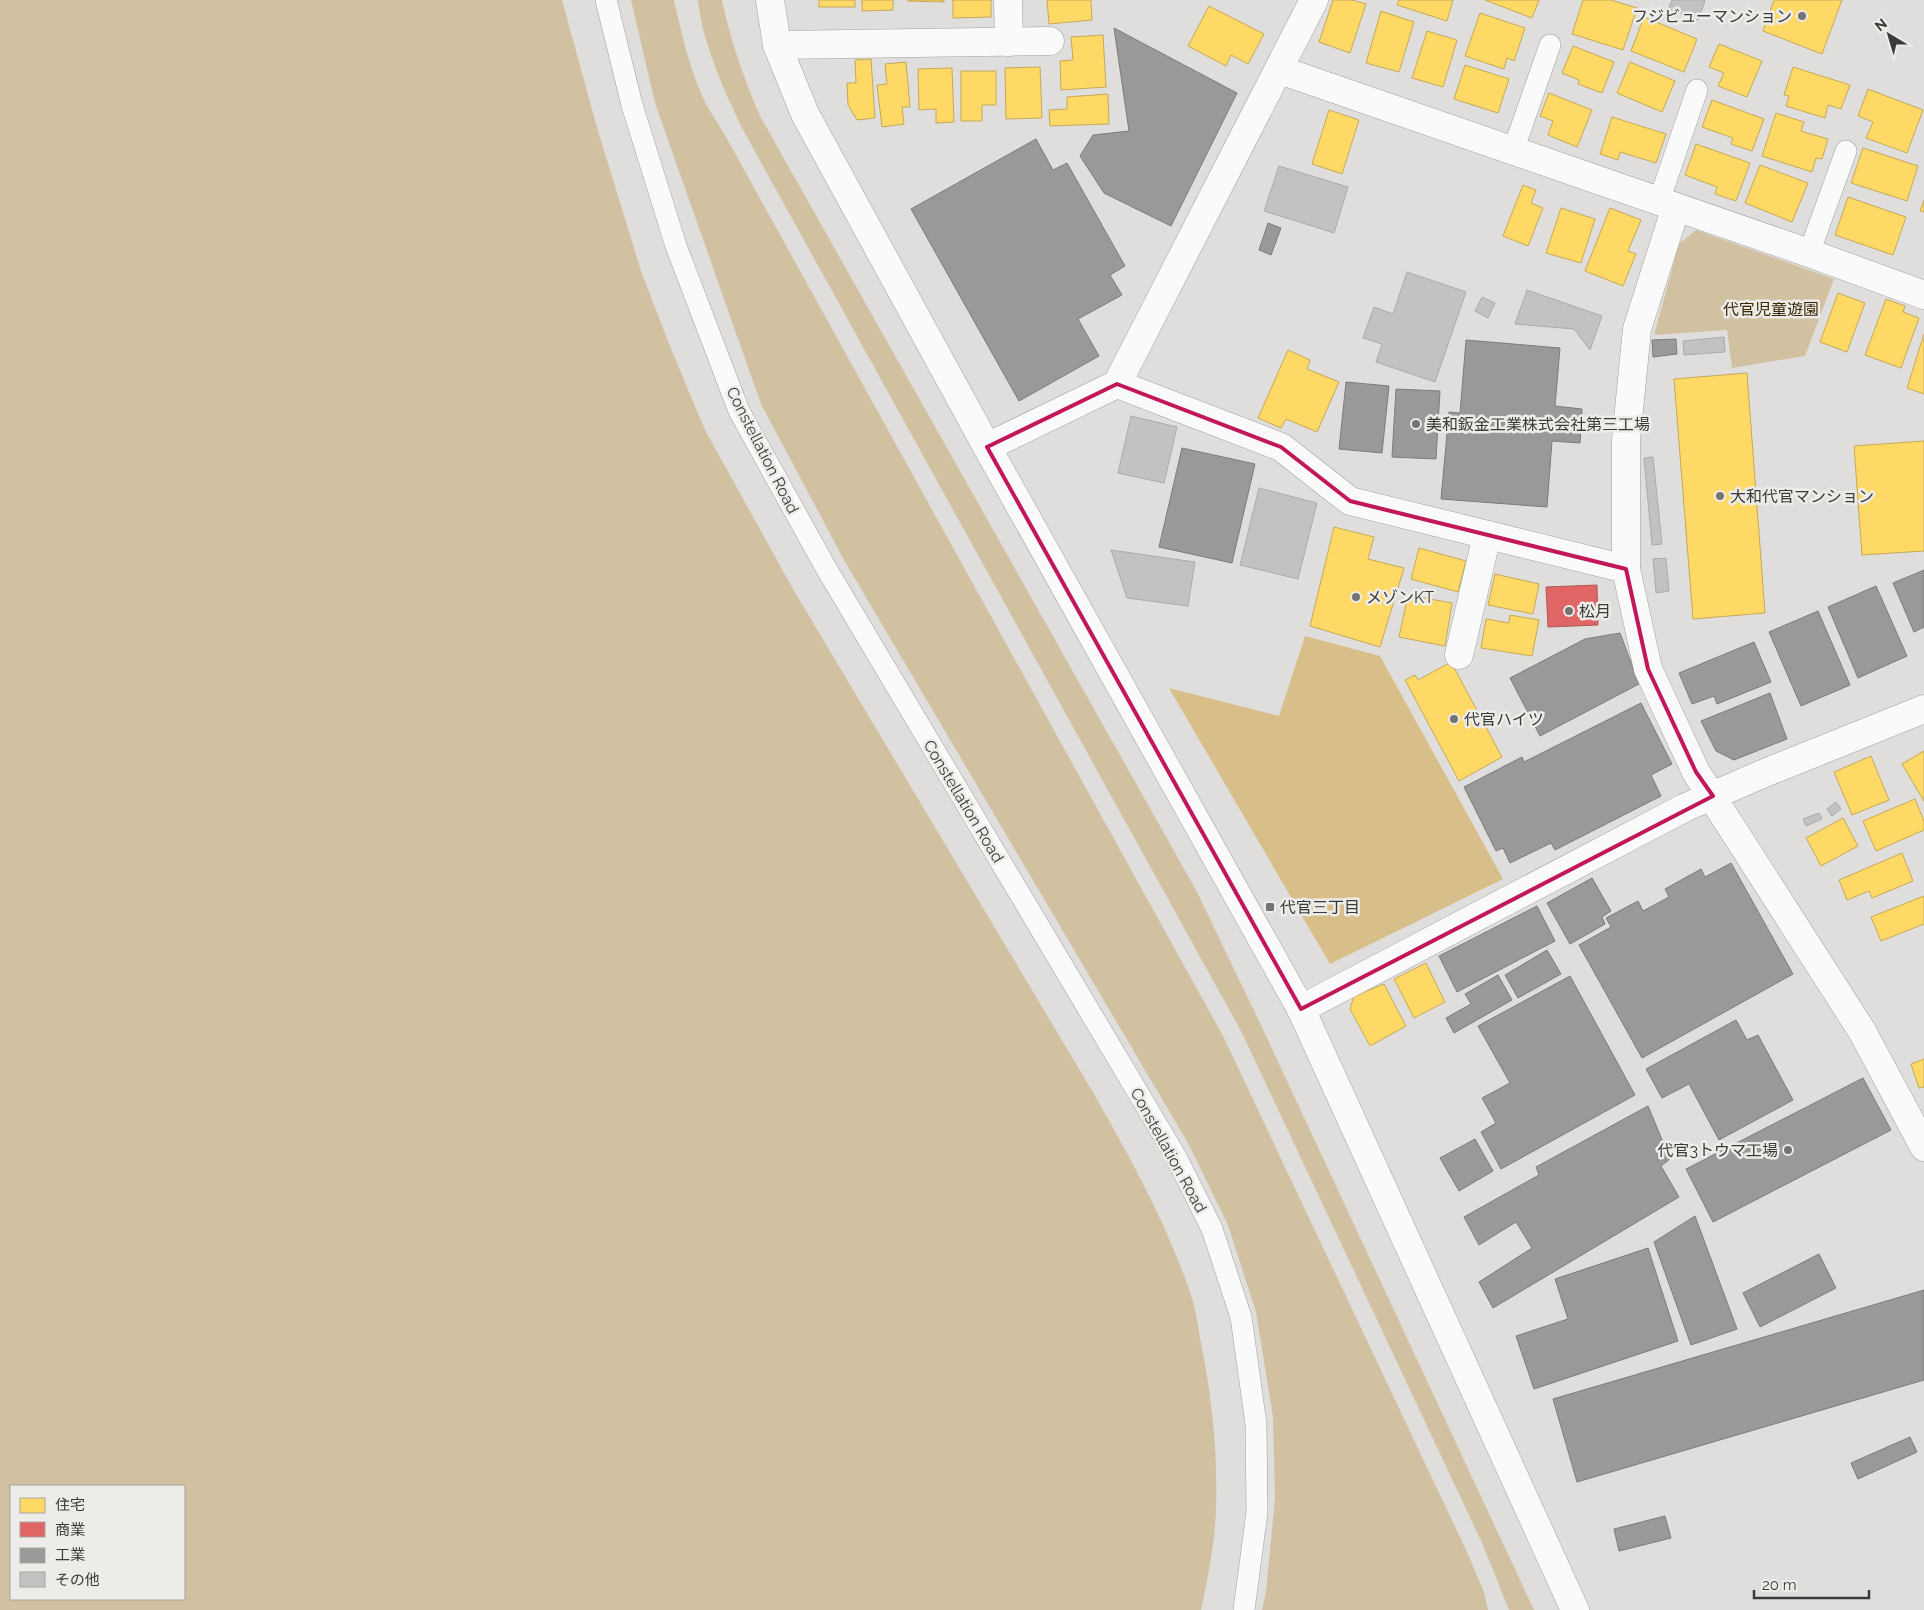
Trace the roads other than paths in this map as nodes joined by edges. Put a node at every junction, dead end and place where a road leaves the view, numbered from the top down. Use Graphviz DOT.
graph roads {
  1 [pos="606,0"];
  2 [pos="770,0"];
  3 [pos="1008,0"];
  4 [pos="1314,0"];
  5 [pos="1009,42"];
  6 [pos="1050,42"];
  7 [pos="777,45"];
  8 [pos="1550,45"];
  9 [pos="1280,70"];
  10 [pos="1697,90"];
  11 [pos="1513,151"];
  12 [pos="1846,151"];
  13 [pos="1668,204"];
  14 [pos="1809,253"];
  15 [pos="1924,296"];
  16 [pos="1117,384"];
  17 [pos="987,447"];
  18 [pos="1487,535"];
  19 [pos="1626,569"];
  20 [pos="1459,655"];
  21 [pos="1924,709"];
  22 [pos="1712,796"];
  23 [pos="1301,1009"];
  24 [pos="1924,1147"];
  25 [pos="1244,1610"];
  26 [pos="1575,1610"];
  1 -- 25 [label="lane, Constellation Road"];
  2 -- 7 [label="street"];
  3 -- 5 [label="street"];
  4 -- 9 [label="street"];
  5 -- 6 [label="street"];
  5 -- 7 [label="street"];
  7 -- 17 [label="street"];
  8 -- 11 [label="lane"];
  9 -- 11 [label="street"];
  9 -- 16 [label="street"];
  10 -- 13 [label="lane"];
  11 -- 13 [label="street"];
  12 -- 14 [label="lane"];
  13 -- 14 [label="street"];
  13 -- 19 [label="street"];
  14 -- 15 [label="street"];
  16 -- 17 [label="street"];
  16 -- 18 [label="street"];
  17 -- 23 [label="street"];
  18 -- 19 [label="street"];
  18 -- 20 [label="street"];
  19 -- 22 [label="street"];
  21 -- 22 [label="street"];
  22 -- 23 [label="street"];
  22 -- 24 [label="street"];
  23 -- 26 [label="street"];
}
